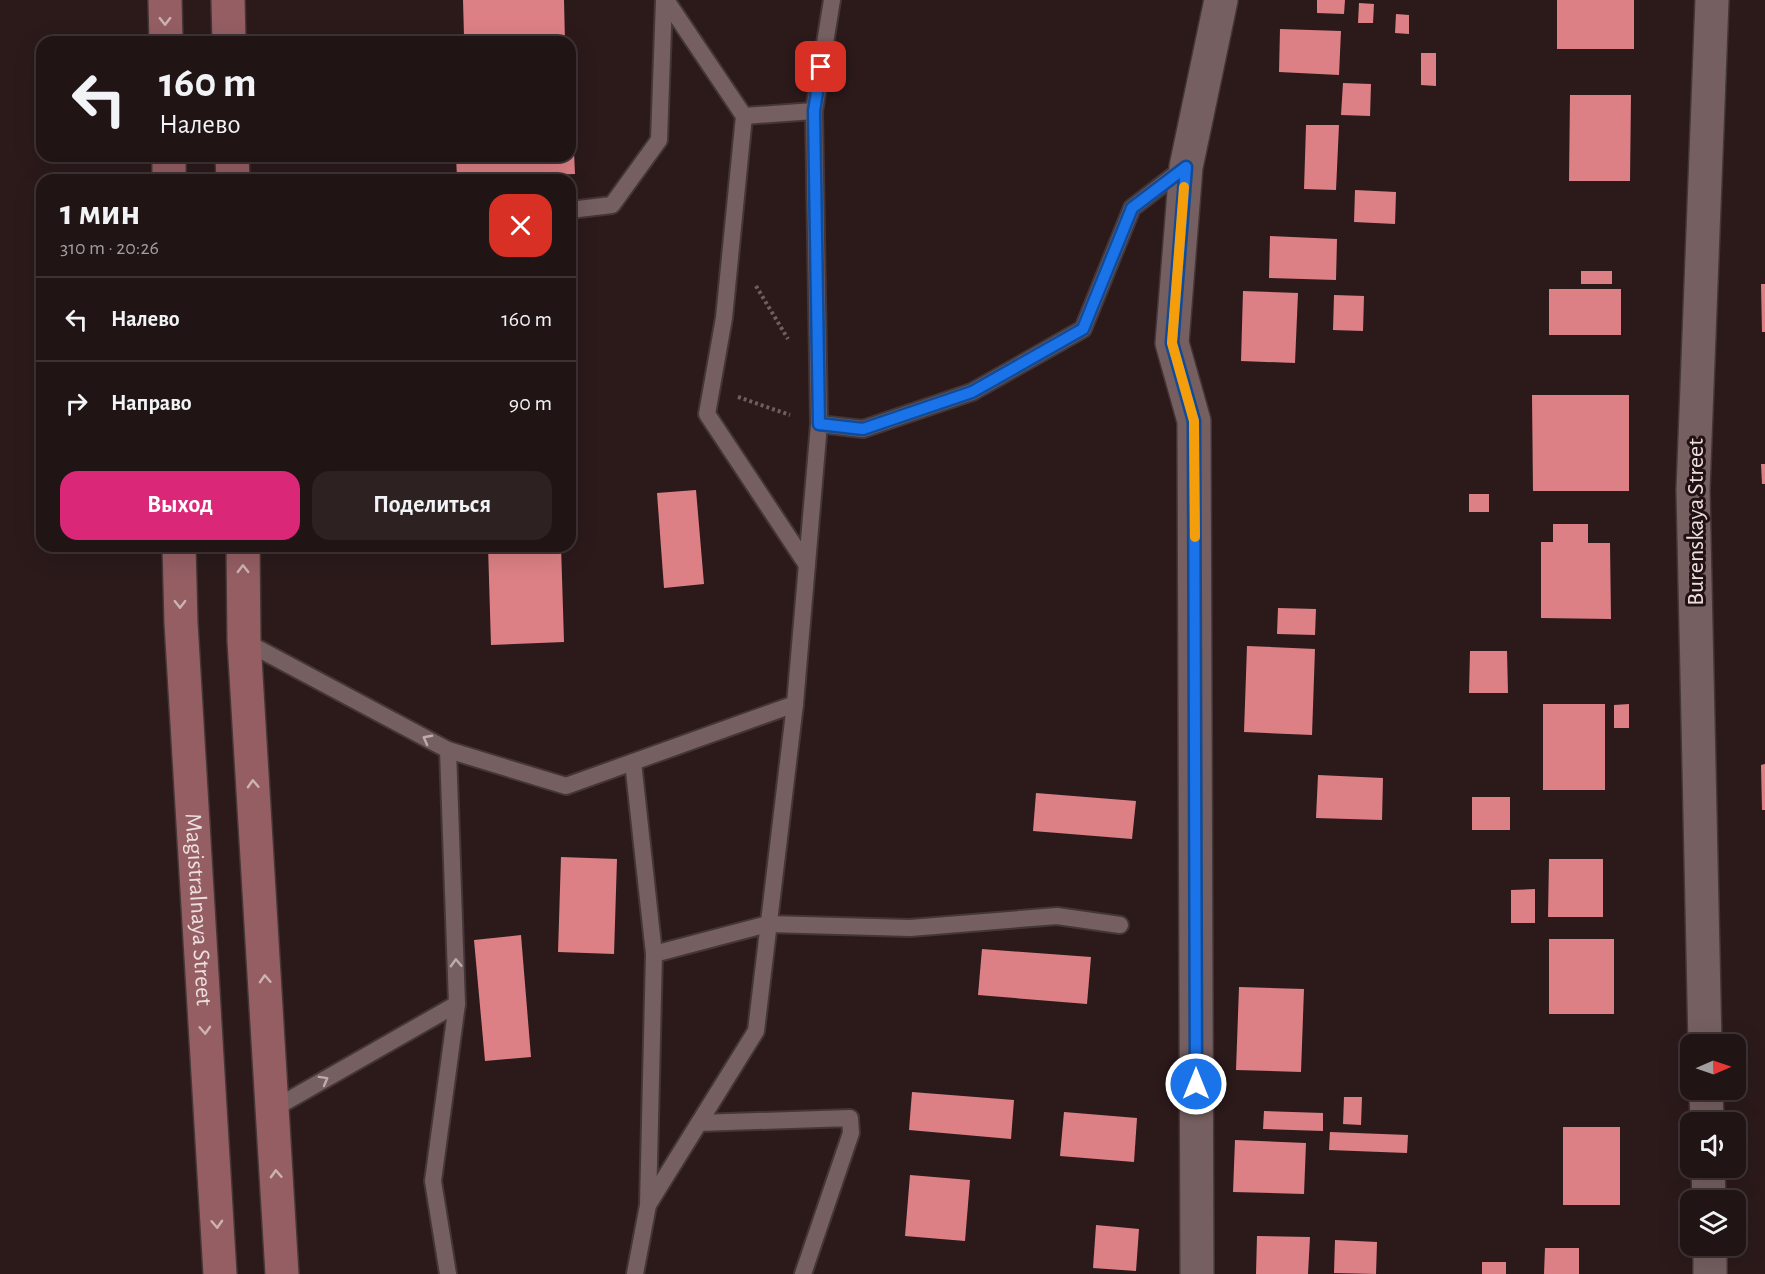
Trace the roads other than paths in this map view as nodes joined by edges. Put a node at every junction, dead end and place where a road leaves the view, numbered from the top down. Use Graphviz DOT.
graph roads {
  1 [pos="165,0"];
  2 [pos="228,0"];
  3 [pos="665,0"];
  4 [pos="832,0"];
  5 [pos="1221,0"];
  6 [pos="1712,0"];
  7 [pos="166,36"];
  8 [pos="229,36"];
  9 [pos="814,111"];
  10 [pos="744,116"];
  11 [pos="1186,167"];
  12 [pos="576,209"];
  13 [pos="819,424"];
  14 [pos="179,552"];
  15 [pos="243,552"];
  16 [pos="807,565"];
  17 [pos="244,641"];
  18 [pos="795,704"];
  19 [pos="448,750"];
  20 [pos="633,762"];
  21 [pos="768,924"];
  22 [pos="1120,925"];
  23 [pos="654,954"];
  24 [pos="457,1004"];
  25 [pos="1705,1034"];
  26 [pos="273,1109"];
  27 [pos="699,1123"];
  28 [pos="648,1206"];
  29 [pos="1710,1256"];
  30 [pos="220,1274"];
  31 [pos="282,1274"];
  32 [pos="448,1274"];
  33 [pos="635,1274"];
  34 [pos="803,1274"];
  35 [pos="1197,1274"];
  36 [pos="1710,1274"];
  1 -- 7 [label="main road, one-way"];
  2 -- 8 [label="main road"];
  3 -- 10 [label="lane"];
  3 -- 12 [label="lane"];
  4 -- 9 [label="lane"];
  5 -- 11 [label="street"];
  6 -- 25 [label="street, Burenskaya Street"];
  9 -- 10 [label="lane"];
  9 -- 13 [label="lane"];
  10 -- 16 [label="lane"];
  11 -- 13 [label="lane"];
  11 -- 35 [label="street"];
  13 -- 16 [label="lane"];
  14 -- 30 [label="main road, Magistralnaya Street, one-way"];
  17 -- 15 [label="main road, one-way"];
  16 -- 18 [label="lane"];
  19 -- 17 [label="lane, one-way"];
  26 -- 17 [label="main road, one-way"];
  18 -- 20 [label="lane"];
  18 -- 21 [label="lane"];
  19 -- 20 [label="lane"];
  24 -- 19 [label="lane, one-way"];
  20 -- 23 [label="lane"];
  21 -- 22 [label="lane"];
  21 -- 23 [label="lane"];
  21 -- 27 [label="lane"];
  23 -- 28 [label="lane"];
  26 -- 24 [label="lane, one-way"];
  24 -- 32 [label="lane"];
  31 -- 26 [label="main road, one-way"];
  27 -- 28 [label="lane"];
  27 -- 34 [label="lane"];
  28 -- 33 [label="lane"];
  29 -- 36 [label="street"];
}
